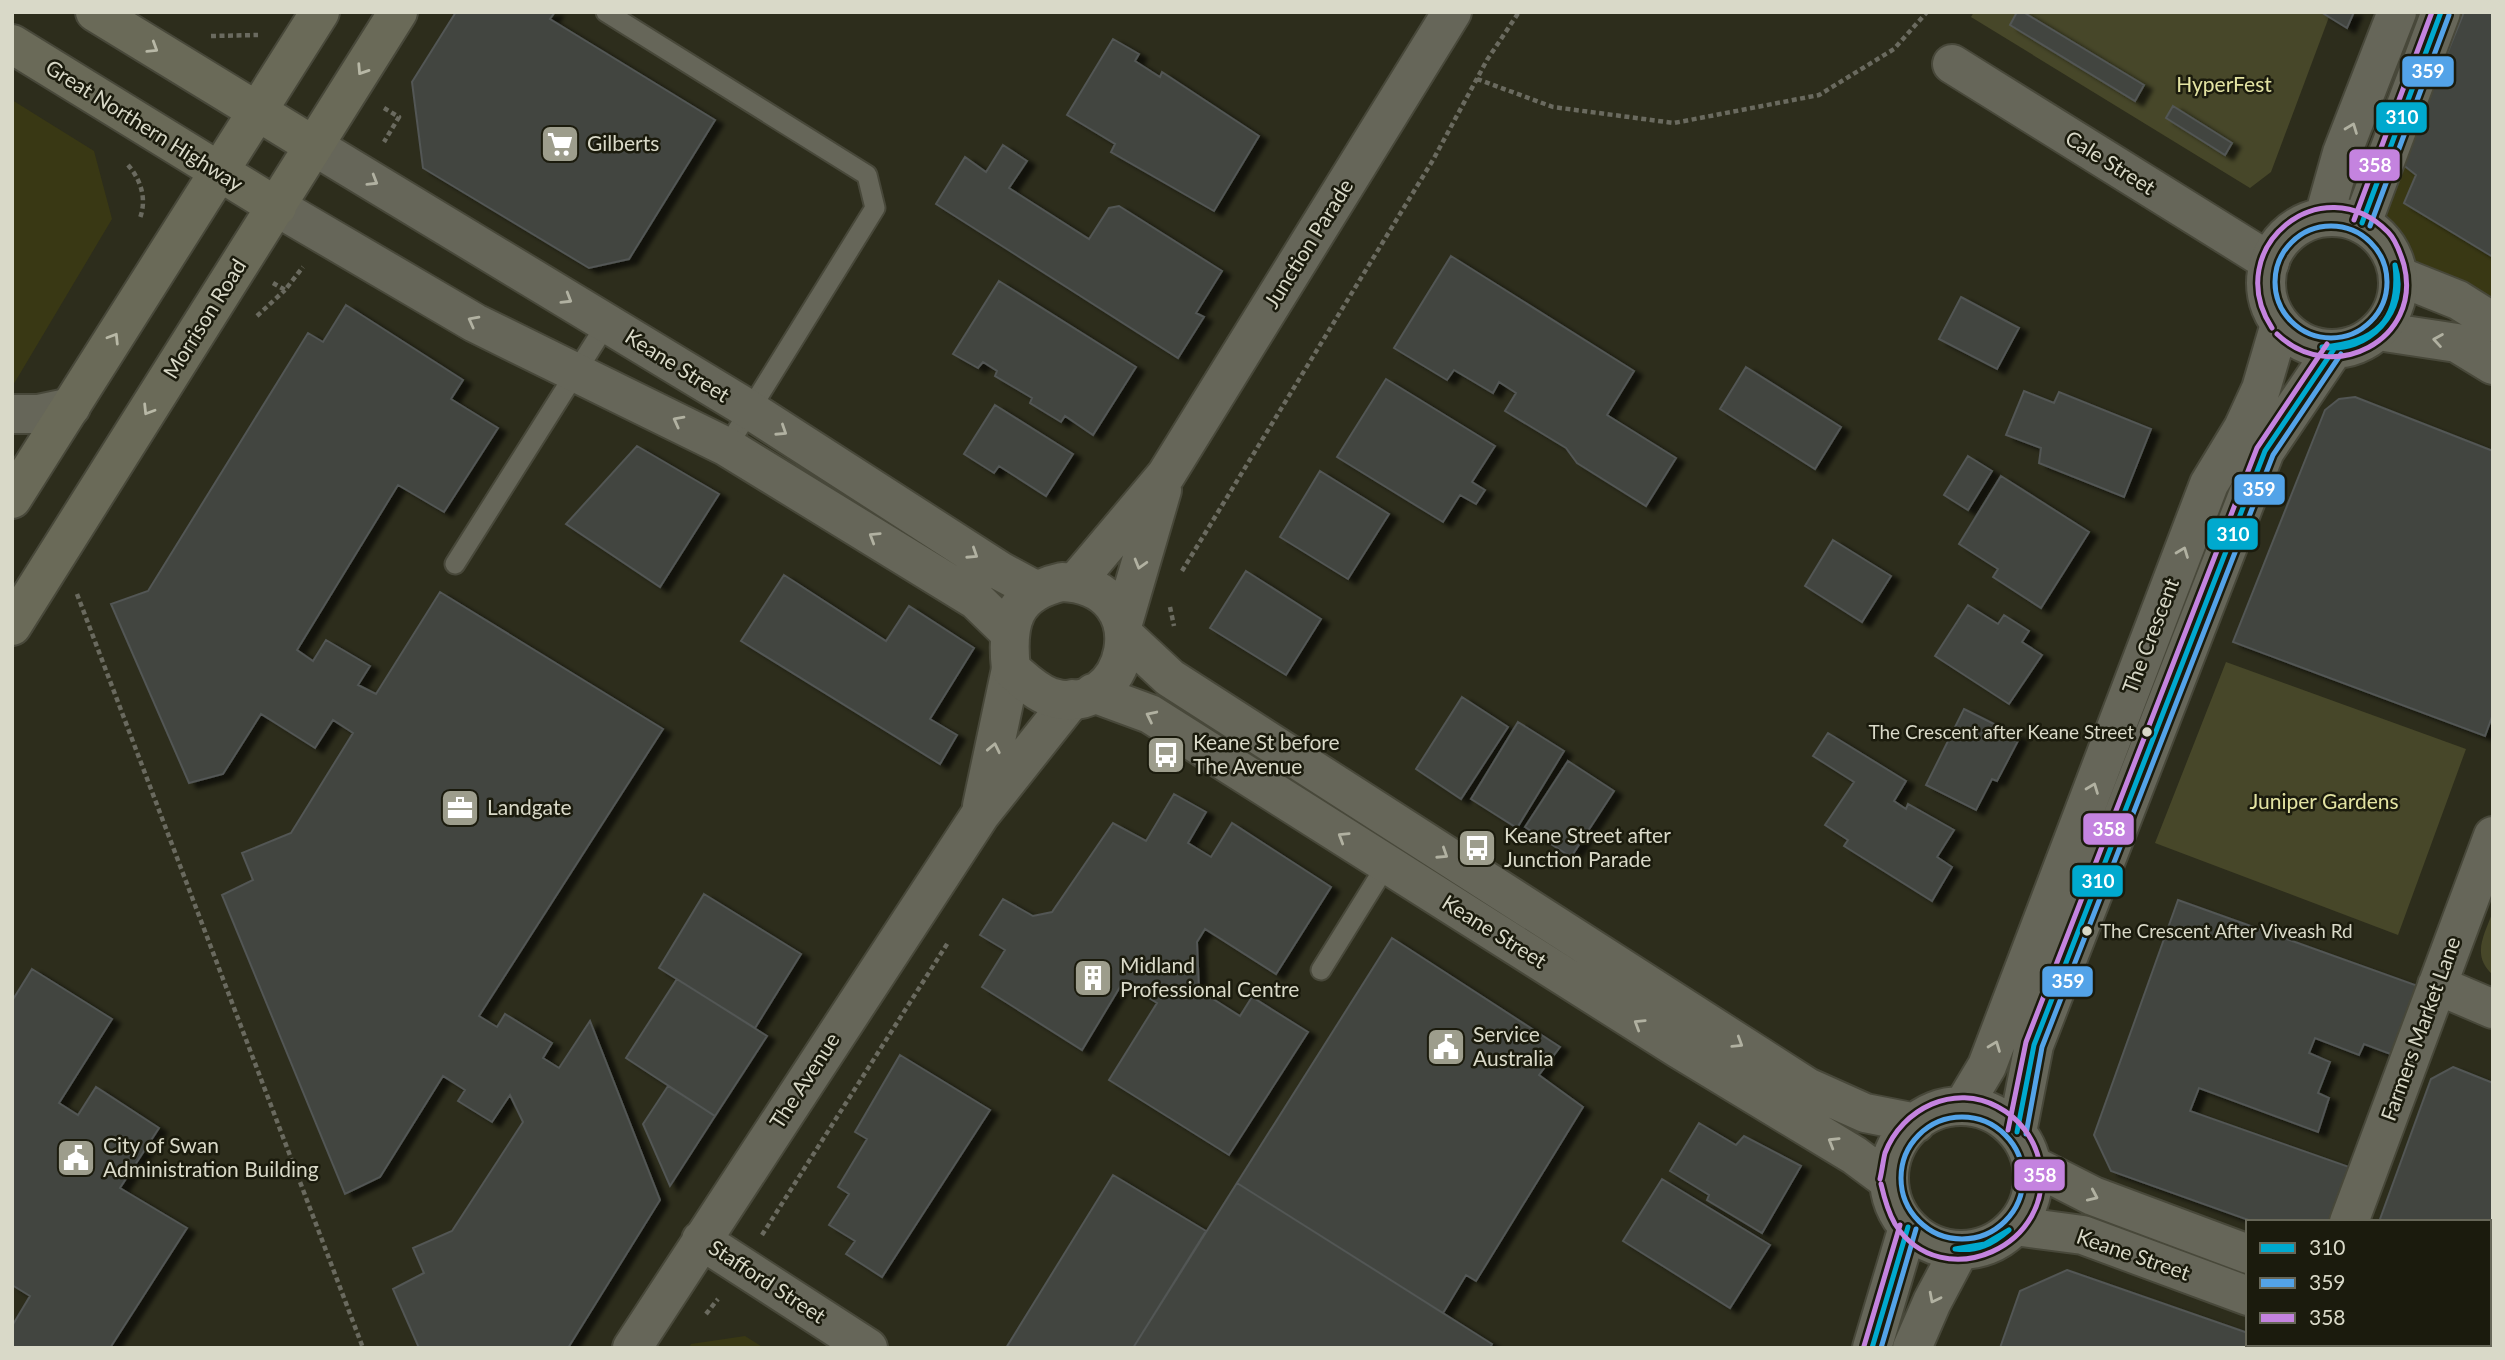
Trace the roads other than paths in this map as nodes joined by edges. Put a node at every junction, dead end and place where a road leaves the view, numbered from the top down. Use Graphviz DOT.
graph roads {
  1 [pos="95,12"];
  2 [pos="320,12"];
  3 [pos="398,12"];
  4 [pos="606,12"];
  5 [pos="1452,12"];
  6 [pos="2397,12"];
  7 [pos="2441,12"];
  8 [pos="12,44"];
  9 [pos="1952,64"];
  10 [pos="257,112"];
  11 [pos="314,146"];
  12 [pos="218,172"];
  13 [pos="277,207"];
  14 [pos="2324,216"];
  15 [pos="2362,223"];
  16 [pos="2270,262"];
  17 [pos="2398,276"];
  18 [pos="2493,322"];
  19 [pos="607,323"];
  20 [pos="2280,324"];
  21 [pos="2378,331"];
  22 [pos="2334,349"];
  23 [pos="2493,365"];
  24 [pos="576,370"];
  25 [pos="71,407"];
  26 [pos="750,410"];
  27 [pos="12,414"];
  28 [pos="727,447"];
  29 [pos="1166,475"];
  30 [pos="12,499"];
  31 [pos="455,564"];
  32 [pos="1075,583"];
  33 [pos="1037,591"];
  34 [pos="12,626"];
  35 [pos="1124,629"];
  36 [pos="1010,650"];
  37 [pos="1082,696"];
  38 [pos="980,815"];
  39 [pos="1408,832"];
  40 [pos="2493,836"];
  41 [pos="1387,864"];
  42 [pos="1321,970"];
  43 [pos="2437,985"];
  44 [pos="2493,1009"];
  45 [pos="1963,1106"];
  46 [pos="1916,1123"];
  47 [pos="2024,1149"];
  48 [pos="1889,1181"];
  49 [pos="2350,1220"];
  50 [pos="2015,1226"];
  51 [pos="1908,1227"];
  52 [pos="701,1240"];
  53 [pos="1959,1251"];
  54 [pos="2246,1253"];
  55 [pos="2246,1295"];
  56 [pos="632,1348"];
  57 [pos="868,1348"];
  58 [pos="1872,1348"];
  59 [pos="1912,1348"];
  1 -- 10 [label="main road, one-way"];
  2 -- 10 [label="main road"];
  3 -- 11 [label="main road, Morrison Road, one-way"];
  4 -- 26 [label="lane"];
  5 -- 29 [label="street, Junction Parade"];
  14 -- 6 [label="street, one-way"];
  7 -- 15 [label="street"];
  8 -- 12 [label="main road, Great Northern Highway"];
  9 -- 16 [label="street, Cale Street"];
  10 -- 11 [label="main road"];
  10 -- 12 [label="main road"];
  11 -- 13 [label="main road, Morrison Road"];
  11 -- 19 [label="street, Keane Street, one-way"];
  12 -- 13 [label="main road, Great Northern Highway"];
  25 -- 12 [label="main road, one-way"];
  24 -- 13 [label="street, Keane Street, one-way"];
  13 -- 34 [label="main road, Morrison Road, one-way"];
  14 -- 15 [label="street"];
  14 -- 16 [label="street"];
  15 -- 17 [label="street"];
  16 -- 20 [label="street"];
  17 -- 18 [label="street"];
  17 -- 21 [label="street"];
  19 -- 24 [label="lane"];
  19 -- 26 [label="street, Keane Street"];
  20 -- 22 [label="street"];
  45 -- 20 [label="street, The Crescent, one-way"];
  21 -- 22 [label="street"];
  23 -- 21 [label="street, one-way"];
  22 -- 47 [label="street, The Crescent"];
  28 -- 24 [label="street, Keane Street, one-way"];
  24 -- 31 [label="lane"];
  25 -- 27 [label="street"];
  25 -- 30 [label="main road"];
  26 -- 28 [label="lane"];
  26 -- 33 [label="street, Keane Street, one-way"];
  36 -- 28 [label="street, Keane Street, one-way"];
  29 -- 32 [label="street, Junction Parade"];
  29 -- 35 [label="street, Junction Parade, one-way"];
  32 -- 33 [label="street"];
  32 -- 35 [label="street"];
  33 -- 36 [label="street"];
  35 -- 37 [label="street"];
  35 -- 39 [label="street, Keane Street"];
  36 -- 37 [label="street"];
  38 -- 36 [label="street, The Avenue, one-way"];
  37 -- 38 [label="street, The Avenue"];
  41 -- 37 [label="street, Keane Street, one-way"];
  38 -- 52 [label="street, The Avenue"];
  39 -- 41 [label="lane"];
  39 -- 46 [label="street, Keane Street, one-way"];
  40 -- 43 [label="street, Farmers Market Lane"];
  41 -- 42 [label="lane"];
  48 -- 41 [label="street, Keane Street, one-way"];
  43 -- 44 [label="street"];
  43 -- 49 [label="street, Farmers Market Lane"];
  45 -- 46 [label="street"];
  45 -- 47 [label="street"];
  46 -- 48 [label="street"];
  47 -- 50 [label="street"];
  47 -- 54 [label="street, Keane Street, one-way"];
  48 -- 51 [label="street"];
  50 -- 53 [label="street"];
  50 -- 55 [label="street, Keane Street"];
  51 -- 53 [label="street"];
  51 -- 58 [label="street"];
  52 -- 56 [label="street, The Avenue"];
  52 -- 57 [label="street, Stafford Street"];
  53 -- 59 [label="street, one-way"];
}
